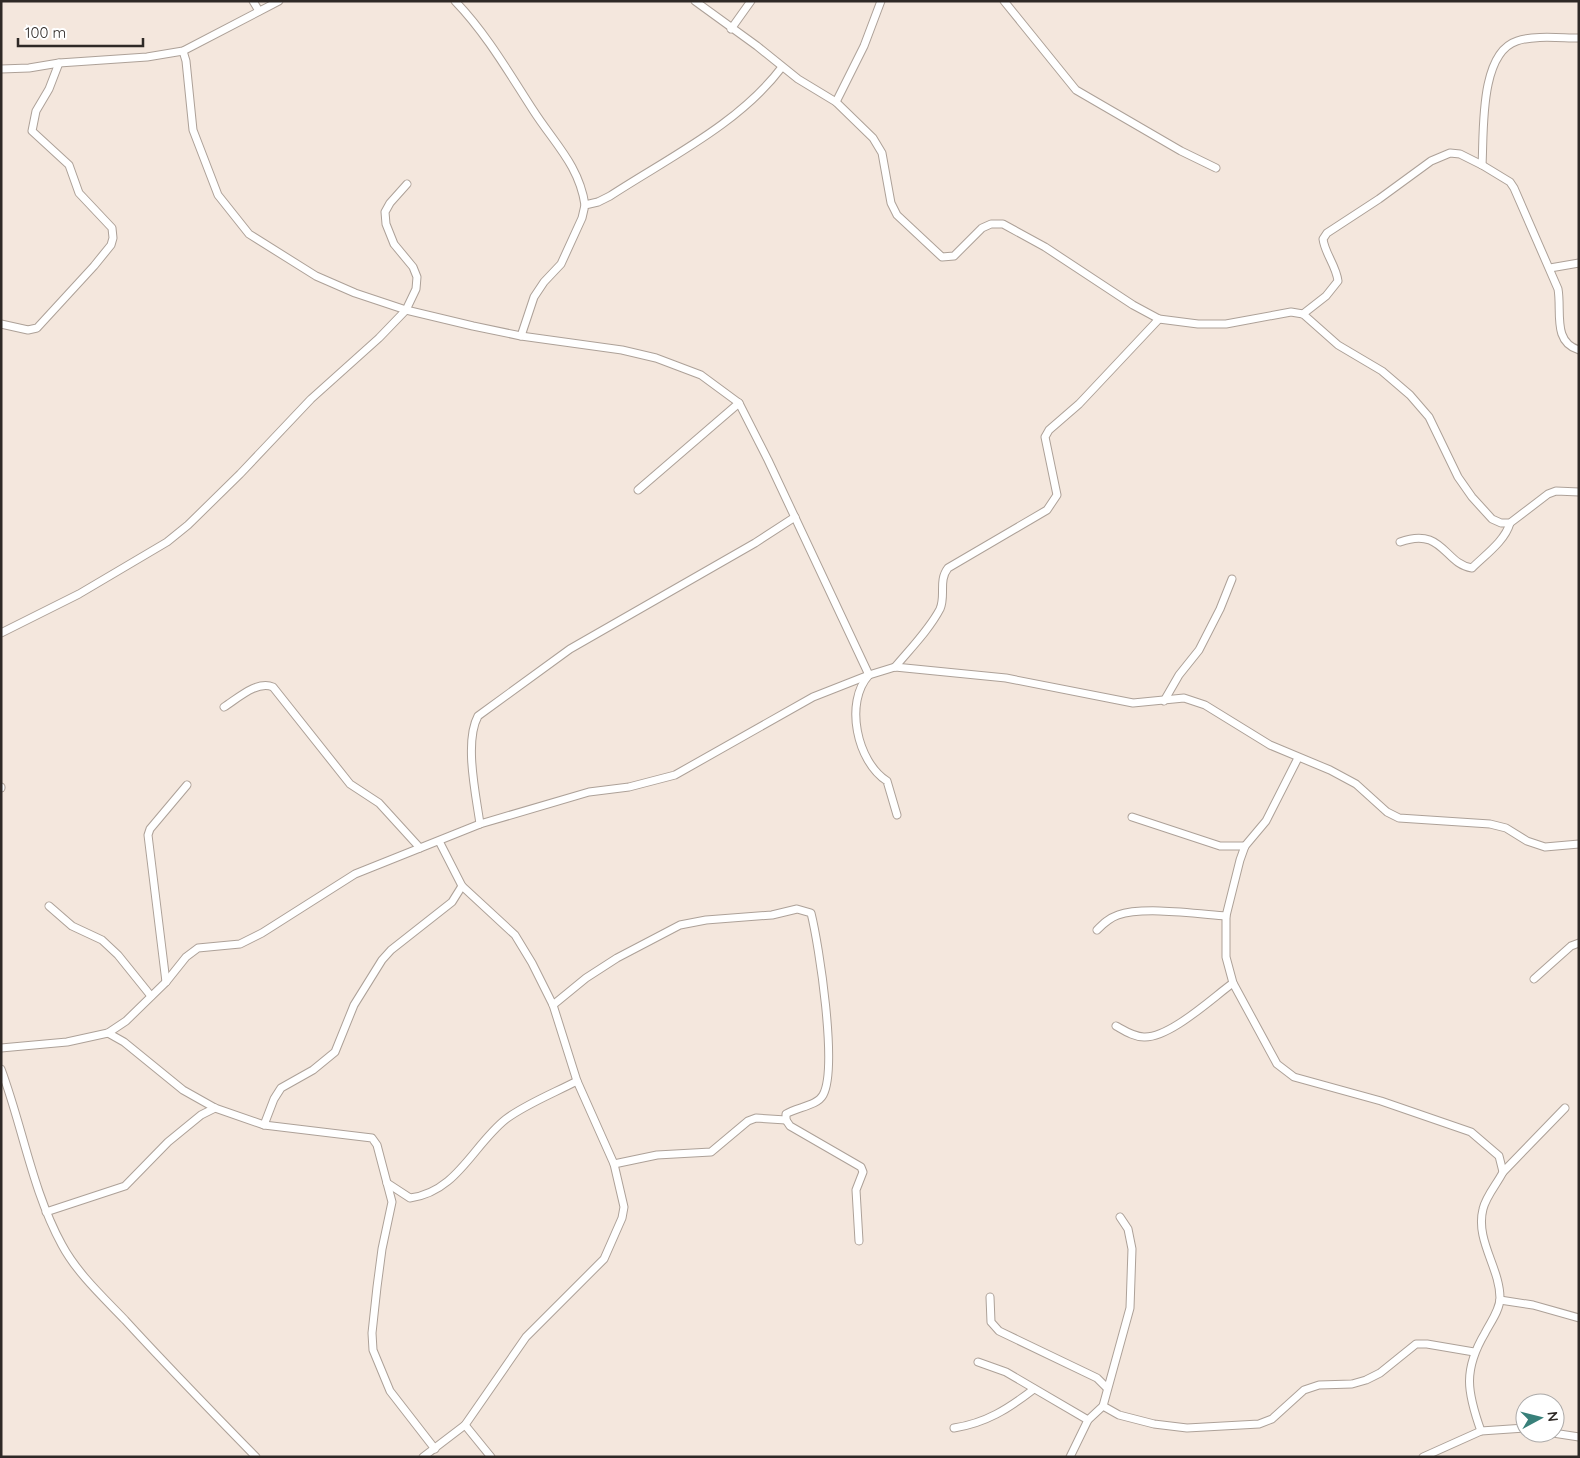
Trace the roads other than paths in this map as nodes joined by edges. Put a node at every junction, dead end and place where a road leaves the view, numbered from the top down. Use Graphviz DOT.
graph roads {
  1 [pos="253,1"];
  2 [pos="279,1"];
  3 [pos="455,1"];
  4 [pos="694,1"];
  5 [pos="751,1"];
  6 [pos="881,1"];
  7 [pos="1004,1"];
  8 [pos="259,11"];
  9 [pos="731,29"];
  10 [pos="1579,38"];
  11 [pos="182,51"];
  12 [pos="59,63"];
  13 [pos="782,67"];
  14 [pos="1,68"];
  15 [pos="836,102"];
  16 [pos="1482,166"];
  17 [pos="1216,168"];
  18 [pos="407,184"];
  19 [pos="585,205"];
  20 [pos="1579,263"];
  21 [pos="1550,268"];
  22 [pos="406,310"];
  23 [pos="1303,314"];
  24 [pos="1159,319"];
  25 [pos="1,324"];
  26 [pos="521,336"];
  27 [pos="1579,350"];
  28 [pos="738,402"];
  29 [pos="638,490"];
  30 [pos="1579,492"];
  31 [pos="795,517"];
  32 [pos="1510,523"];
  33 [pos="1400,542"];
  34 [pos="1232,579"];
  35 [pos="1,633"];
  36 [pos="895,668"];
  37 [pos="869,675"];
  38 [pos="1164,700"];
  39 [pos="224,707"];
  40 [pos="1298,758"];
  41 [pos="187,785"];
  42 [pos="897,815"];
  43 [pos="1132,817"];
  44 [pos="480,824"];
  45 [pos="439,841"];
  46 [pos="1579,844"];
  47 [pos="1245,846"];
  48 [pos="420,848"];
  49 [pos="462,886"];
  50 [pos="49,906"];
  51 [pos="1226,916"];
  52 [pos="1097,930"];
  53 [pos="1579,943"];
  54 [pos="1534,979"];
  55 [pos="166,982"];
  56 [pos="1233,983"];
  57 [pos="151,996"];
  58 [pos="553,1004"];
  59 [pos="1116,1026"];
  60 [pos="108,1033"];
  61 [pos="1,1048"];
  62 [pos="1,1070"];
  63 [pos="577,1081"];
  64 [pos="215,1108"];
  65 [pos="1565,1108"];
  66 [pos="786,1120"];
  67 [pos="264,1124"];
  68 [pos="614,1164"];
  69 [pos="1504,1172"];
  70 [pos="386,1182"];
  71 [pos="46,1212"];
  72 [pos="1120,1217"];
  73 [pos="859,1241"];
  74 [pos="990,1297"];
  75 [pos="1500,1300"];
  76 [pos="1579,1318"];
  77 [pos="1474,1352"];
  78 [pos="978,1362"];
  79 [pos="1108,1388"];
  80 [pos="1034,1389"];
  81 [pos="1103,1406"];
  82 [pos="1088,1420"];
  83 [pos="465,1425"];
  84 [pos="954,1428"];
  85 [pos="1515,1429"];
  86 [pos="1481,1431"];
  87 [pos="1565,1435"];
  88 [pos="1579,1437"];
  89 [pos="435,1449"];
  90 [pos="256,1457"];
  91 [pos="423,1457"];
  92 [pos="491,1457"];
  93 [pos="1070,1457"];
  94 [pos="1423,1457"];
  1 -- 8 [label="street"];
  2 -- 8 [label="street"];
  3 -- 19 [label="street"];
  4 -- 9 [label="street"];
  5 -- 9 [label="street"];
  6 -- 15 [label="street"];
  7 -- 17 [label="street"];
  8 -- 11 [label="street"];
  9 -- 13 [label="street"];
  10 -- 16 [label="street"];
  11 -- 12 [label="street"];
  11 -- 22 [label="street"];
  12 -- 14 [label="street"];
  12 -- 25 [label="street"];
  13 -- 15 [label="street"];
  13 -- 19 [label="street"];
  15 -- 24 [label="street"];
  16 -- 21 [label="street"];
  16 -- 23 [label="street"];
  18 -- 22 [label="street"];
  19 -- 26 [label="street"];
  20 -- 21 [label="street"];
  21 -- 27 [label="street"];
  22 -- 26 [label="street"];
  22 -- 35 [label="street"];
  23 -- 24 [label="street"];
  23 -- 32 [label="street"];
  24 -- 36 [label="street"];
  26 -- 28 [label="street"];
  28 -- 29 [label="street"];
  28 -- 31 [label="street"];
  30 -- 32 [label="street"];
  31 -- 37 [label="street"];
  31 -- 44 [label="street"];
  32 -- 33 [label="street"];
  34 -- 38 [label="street"];
  36 -- 37 [label="street"];
  36 -- 38 [label="street"];
  37 -- 42 [label="street"];
  37 -- 44 [label="street"];
  38 -- 40 [label="street"];
  39 -- 48 [label="street"];
  40 -- 46 [label="street"];
  40 -- 47 [label="street"];
  41 -- 55 [label="street"];
  43 -- 47 [label="street"];
  44 -- 45 [label="street"];
  45 -- 48 [label="street"];
  45 -- 49 [label="street"];
  47 -- 51 [label="street"];
  48 -- 55 [label="street"];
  49 -- 58 [label="street"];
  49 -- 67 [label="street"];
  50 -- 57 [label="street"];
  51 -- 52 [label="street"];
  51 -- 56 [label="street"];
  53 -- 54 [label="street"];
  55 -- 57 [label="street"];
  56 -- 59 [label="street"];
  56 -- 69 [label="street"];
  57 -- 60 [label="street"];
  58 -- 63 [label="street"];
  58 -- 66 [label="street"];
  60 -- 61 [label="street"];
  60 -- 64 [label="street"];
  62 -- 71 [label="street"];
  63 -- 68 [label="street"];
  63 -- 70 [label="street"];
  64 -- 67 [label="street"];
  64 -- 71 [label="street"];
  65 -- 69 [label="street"];
  66 -- 68 [label="street"];
  66 -- 73 [label="street"];
  67 -- 70 [label="street"];
  68 -- 83 [label="street"];
  69 -- 75 [label="street"];
  70 -- 89 [label="street"];
  71 -- 90 [label="street"];
  72 -- 79 [label="street"];
  74 -- 79 [label="street"];
  75 -- 76 [label="street"];
  75 -- 77 [label="street"];
  77 -- 81 [label="street"];
  77 -- 86 [label="street"];
  78 -- 80 [label="street"];
  79 -- 81 [label="street"];
  80 -- 82 [label="street"];
  80 -- 84 [label="street"];
  81 -- 82 [label="street"];
  82 -- 93 [label="street"];
  83 -- 89 [label="street"];
  83 -- 92 [label="street"];
  85 -- 86 [label="street"];
  86 -- 94 [label="street"];
  87 -- 88 [label="street"];
  89 -- 91 [label="street"];
}
